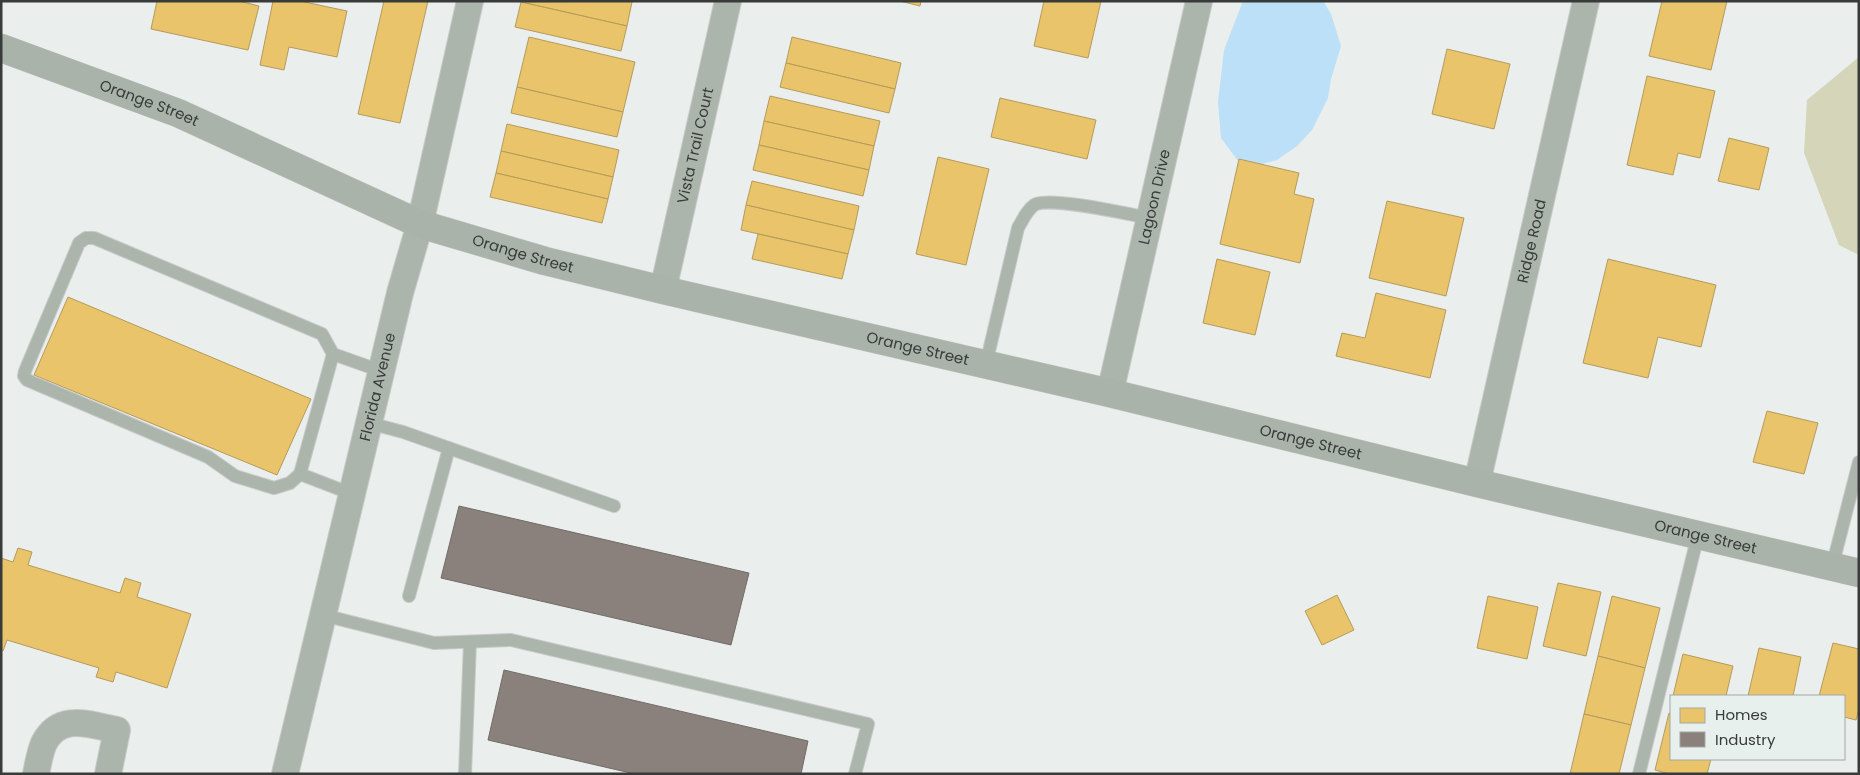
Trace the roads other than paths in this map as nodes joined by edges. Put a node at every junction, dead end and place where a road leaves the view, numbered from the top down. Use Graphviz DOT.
graph roads {
  1 [pos="470,1"];
  2 [pos="728,1"];
  3 [pos="1199,1"];
  4 [pos="1586,1"];
  5 [pos="1,48"];
  6 [pos="1150,218"];
  7 [pos="420,224"];
  8 [pos="663,290"];
  9 [pos="333,354"];
  10 [pos="986,364"];
  11 [pos="381,371"];
  12 [pos="1110,393"];
  13 [pos="369,423"];
  14 [pos="449,448"];
  15 [pos="1859,462"];
  16 [pos="300,474"];
  17 [pos="1477,483"];
  18 [pos="352,494"];
  19 [pos="614,506"];
  20 [pos="1698,535"];
  21 [pos="1832,567"];
  22 [pos="1859,573"];
  23 [pos="409,596"];
  24 [pos="323,615"];
  25 [pos="470,642"];
  26 [pos="36,774"];
  27 [pos="108,774"];
  28 [pos="285,774"];
  29 [pos="465,774"];
  30 [pos="855,774"];
  31 [pos="1639,774"];
  1 -- 7 [label="street, Florida Avenue"];
  2 -- 8 [label="street, Vista Trail Court"];
  3 -- 6 [label="street, Lagoon Drive"];
  4 -- 17 [label="street, Ridge Road"];
  5 -- 7 [label="street, Orange Street"];
  6 -- 10 [label="lane"];
  6 -- 12 [label="street, Lagoon Drive"];
  7 -- 8 [label="street, Orange Street"];
  7 -- 11 [label="street, Florida Avenue"];
  8 -- 10 [label="street, Orange Street"];
  9 -- 11 [label="lane"];
  9 -- 16 [label="lane"];
  9 -- 16 [label="lane"];
  10 -- 12 [label="street, Orange Street"];
  11 -- 13 [label="street, Florida Avenue"];
  12 -- 17 [label="street, Orange Street"];
  13 -- 14 [label="lane"];
  13 -- 18 [label="street, Florida Avenue"];
  14 -- 19 [label="lane"];
  14 -- 23 [label="lane"];
  15 -- 21 [label="lane"];
  16 -- 18 [label="lane"];
  17 -- 20 [label="street, Orange Street"];
  18 -- 24 [label="street, Florida Avenue"];
  20 -- 21 [label="street, Orange Street"];
  20 -- 31 [label="lane"];
  21 -- 22 [label="street, Orange Street"];
  24 -- 25 [label="lane"];
  24 -- 28 [label="street, Florida Avenue"];
  25 -- 29 [label="lane"];
  25 -- 30 [label="lane"];
  26 -- 27 [label="street"];
}
